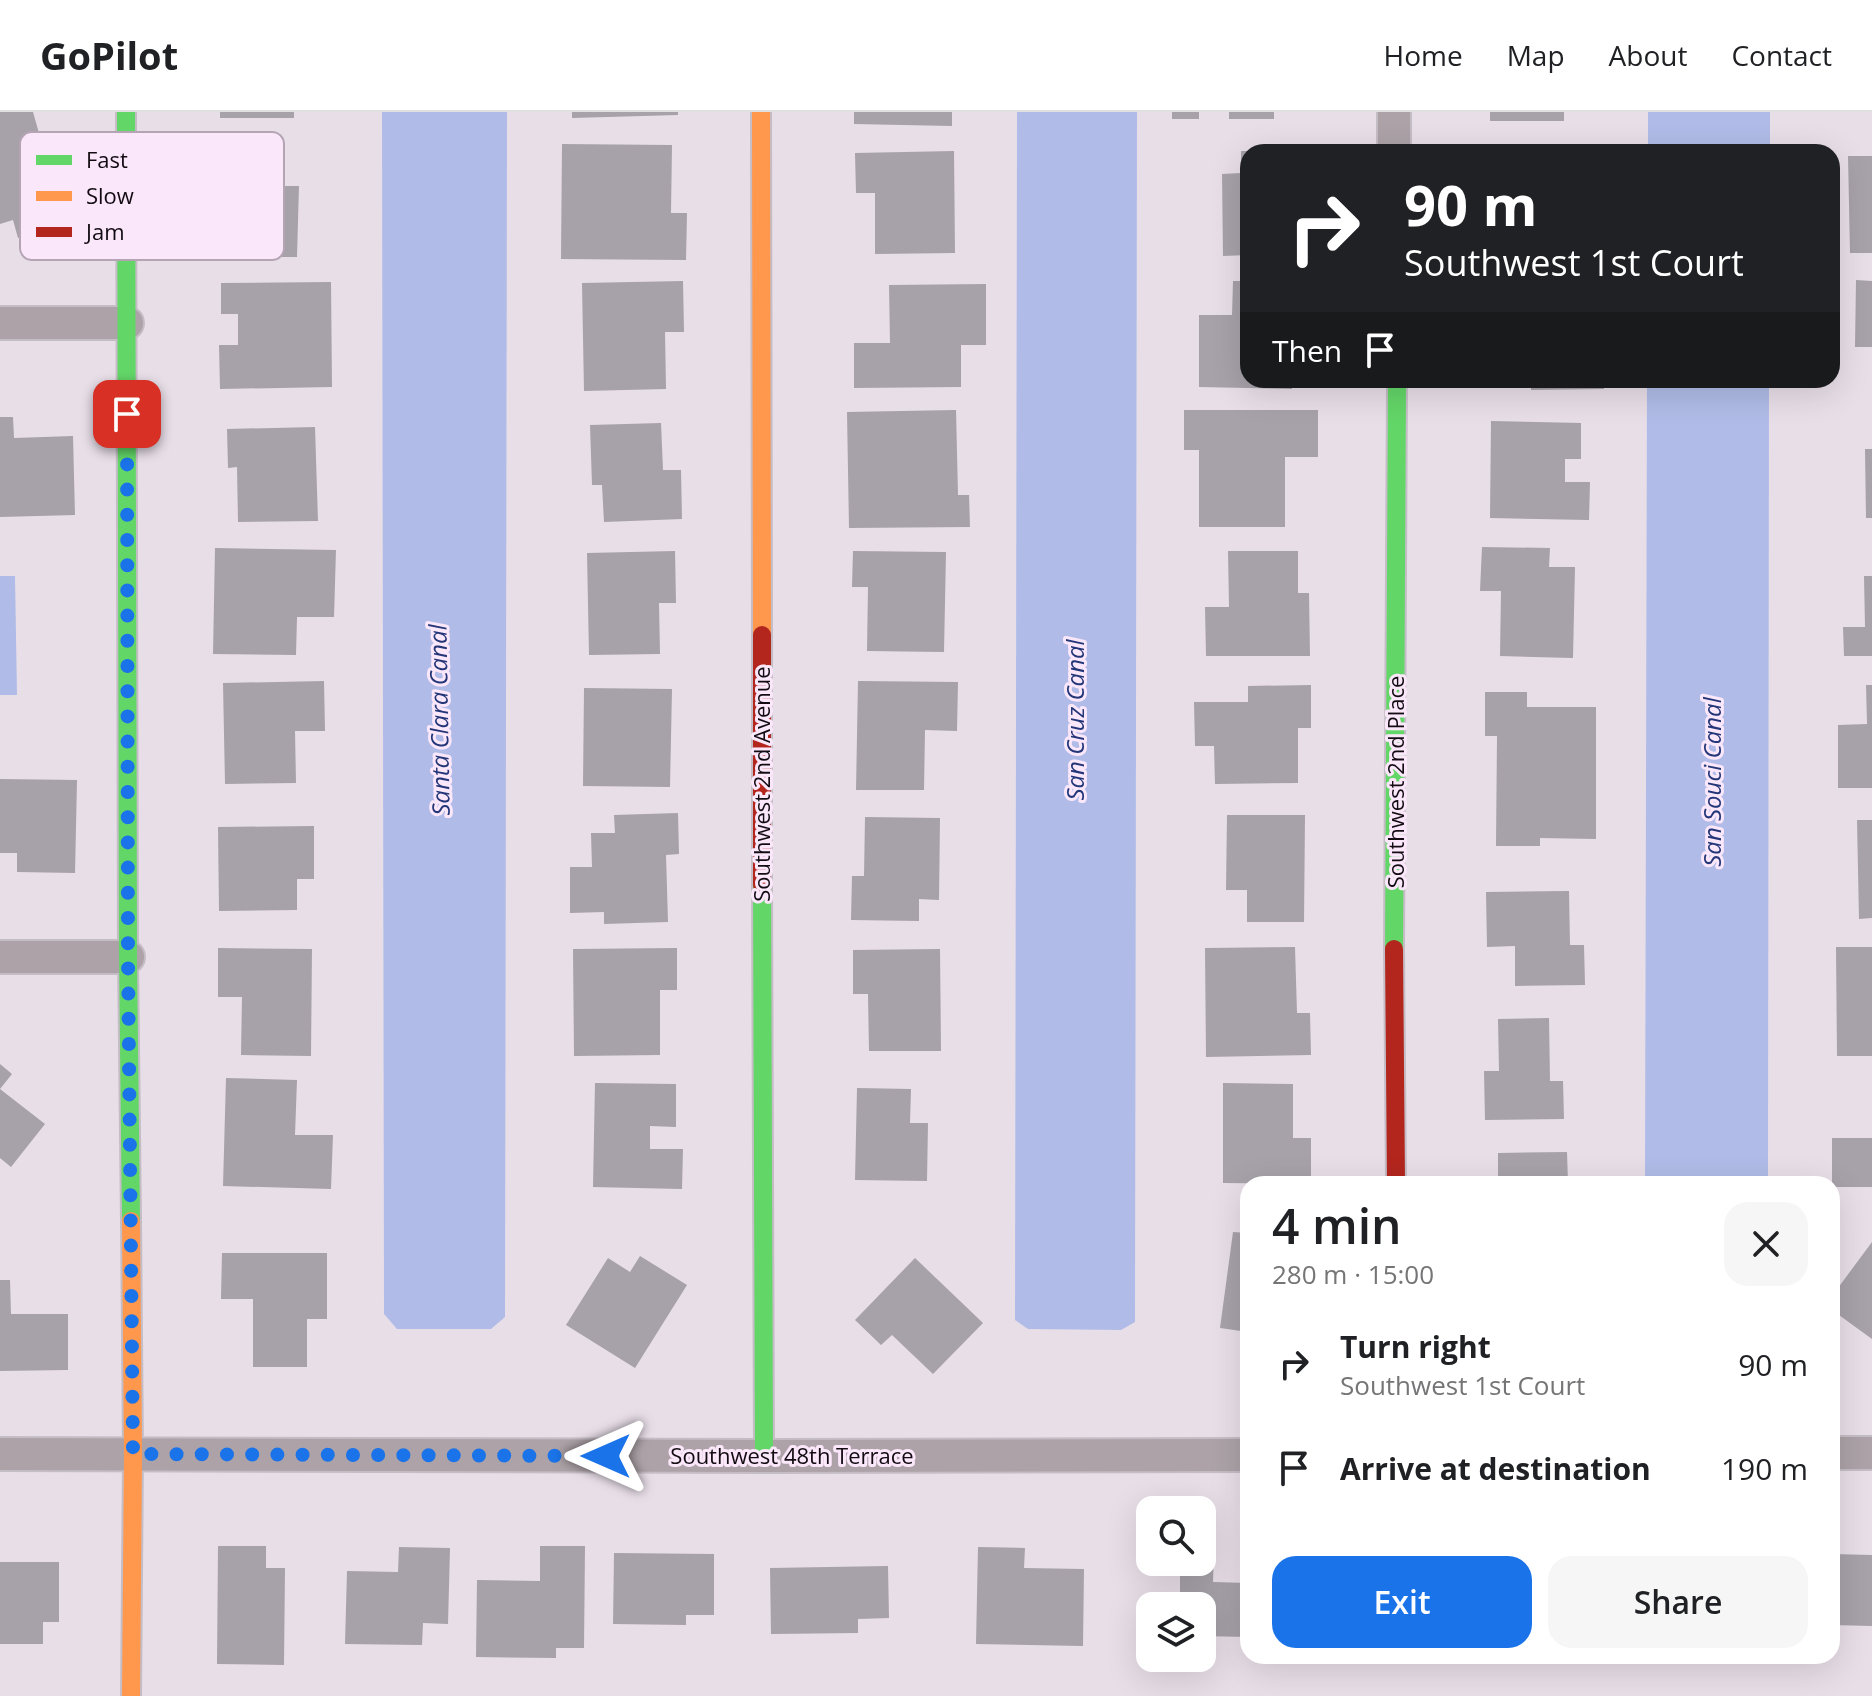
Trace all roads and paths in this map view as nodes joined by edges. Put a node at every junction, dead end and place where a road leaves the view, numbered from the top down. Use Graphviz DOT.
graph roads {
  1 [pos="126,112"];
  2 [pos="761,112"];
  3 [pos="1394,112"];
  4 [pos="126,132"];
  5 [pos="1394,144"];
  6 [pos="127,260"];
  7 [pos="0,323"];
  8 [pos="127,323"];
  9 [pos="1397,388"];
  10 [pos="0,957"];
  11 [pos="128,957"];
  12 [pos="1396,1176"];
  13 [pos="1840,1453"];
  14 [pos="1872,1453"];
  15 [pos="0,1454"];
  16 [pos="133,1454"];
  17 [pos="1240,1455"];
  18 [pos="764,1456"];
  19 [pos="131,1696"];
  1 -- 4 [label="street"];
  2 -- 18 [label="street, Southwest 2nd Avenue"];
  3 -- 5 [label="street"];
  6 -- 8 [label="street"];
  7 -- 8 [label="street"];
  8 -- 11 [label="street"];
  9 -- 12 [label="street, Southwest 2nd Place"];
  10 -- 11 [label="street"];
  11 -- 16 [label="street"];
  13 -- 14 [label="street"];
  15 -- 16 [label="street, Southwest 48th Terrace"];
  16 -- 18 [label="street, Southwest 48th Terrace"];
  16 -- 19 [label="street"];
  17 -- 18 [label="street, Southwest 48th Terrace"];
}
